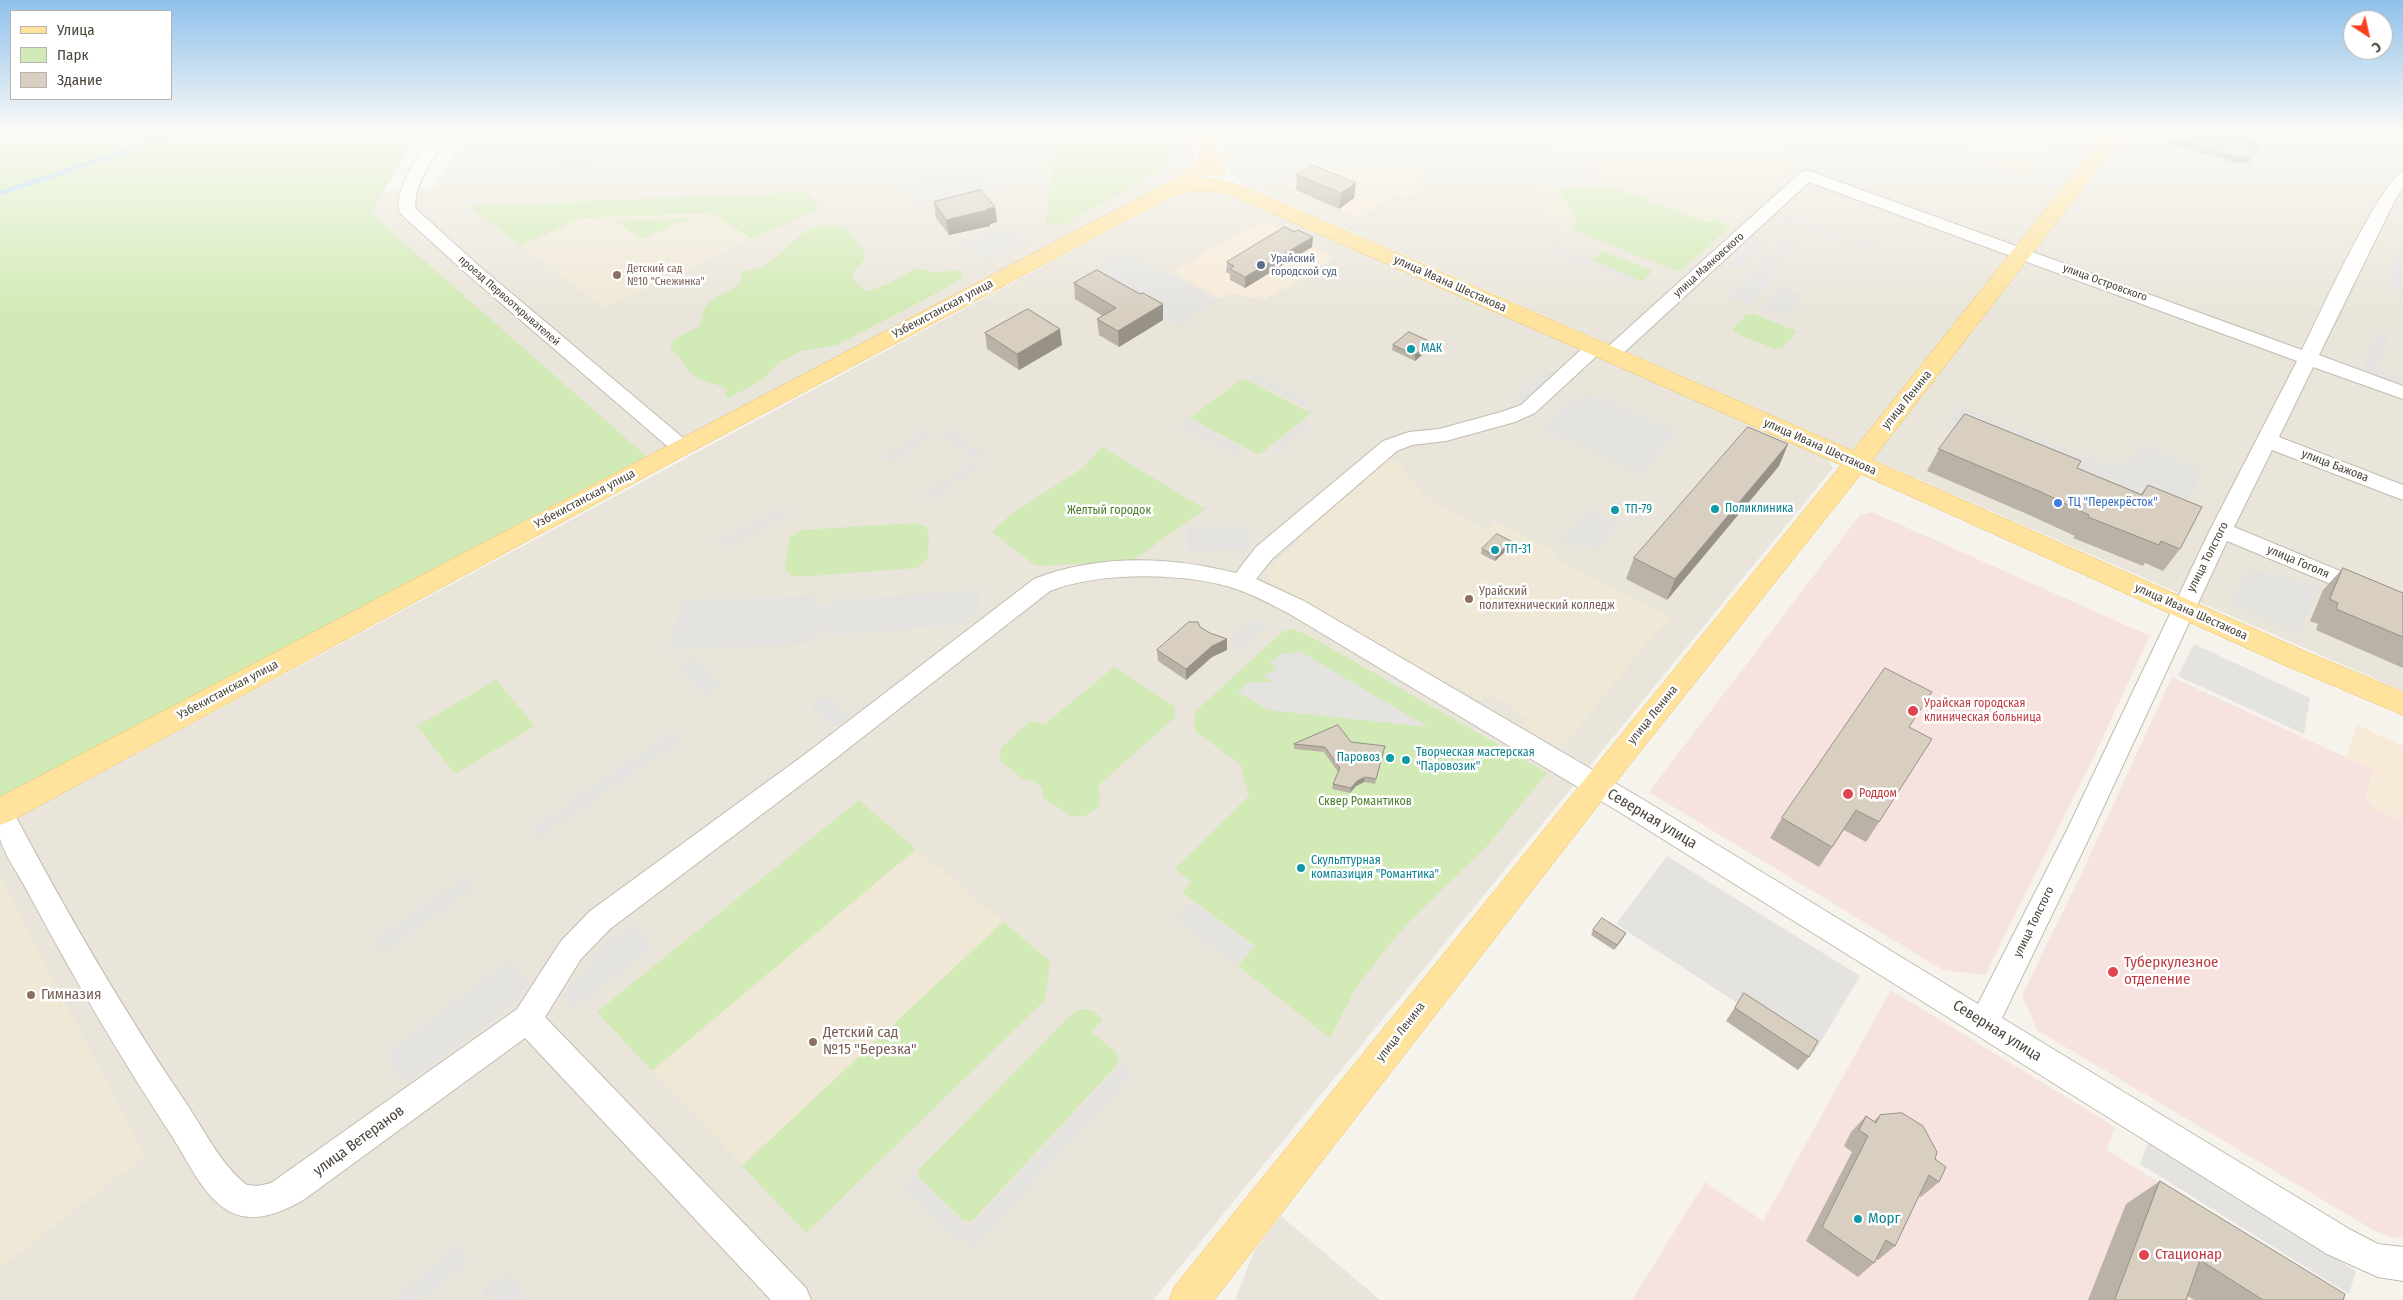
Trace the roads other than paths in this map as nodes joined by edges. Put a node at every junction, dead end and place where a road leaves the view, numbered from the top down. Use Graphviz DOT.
graph roads {
  1 [pos="409,192"];
  2 [pos="1166,192"];
  3 [pos="1242,192"];
  4 [pos="1788,192"];
  5 [pos="1853,192"];
  6 [pos="2071,192"];
  7 [pos="2392,192"];
  8 [pos="2023,253"];
  9 [pos="1602,351"];
  10 [pos="2307,359"];
  11 [pos="2403,394"];
  12 [pos="2267,440"];
  13 [pos="681,447"];
  14 [pos="1856,463"];
  15 [pos="2403,492"];
  16 [pos="2221,530"];
  17 [pos="1241,582"];
  18 [pos="2403,606"];
  19 [pos="2183,608"];
  20 [pos="2403,704"];
  21 [pos="1597,785"];
  22 [pos="0,812"];
  23 [pos="527,1019"];
  24 [pos="1984,1022"];
  25 [pos="2403,1264"];
  26 [pos="794,1300"];
  27 [pos="1189,1300"];
  1 -- 13 [label="street, проезд Первооткрывателей"];
  2 -- 13 [label="main road, Узбекистанская улица"];
  3 -- 9 [label="main road, улица Ивана Шестакова"];
  4 -- 9 [label="street, улица Маяковского"];
  5 -- 8 [label="street, улица Островского"];
  6 -- 8 [label="main road, улица Ленина"];
  7 -- 10 [label="street, улица Толстого"];
  8 -- 10 [label="street, улица Островского"];
  8 -- 14 [label="main road, улица Ленина"];
  9 -- 14 [label="main road, улица Ивана Шестакова"];
  9 -- 17 [label="street, улица Маяковского"];
  10 -- 11 [label="street, улица Островского"];
  10 -- 12 [label="street, улица Толстого"];
  12 -- 15 [label="street, улица Бажова"];
  12 -- 16 [label="street, улица Толстого"];
  13 -- 22 [label="main road, Узбекистанская улица"];
  14 -- 19 [label="main road, улица Ивана Шестакова"];
  14 -- 21 [label="main road, улица Ленина"];
  16 -- 18 [label="street, улица Гоголя"];
  16 -- 19 [label="street, улица Толстого"];
  17 -- 21 [label="street, Северная улица"];
  17 -- 23 [label="street, Северная улица"];
  19 -- 20 [label="main road, улица Ивана Шестакова"];
  19 -- 24 [label="street, улица Толстого"];
  21 -- 24 [label="street, Северная улица"];
  21 -- 27 [label="main road, улица Ленина"];
  22 -- 23 [label="street, улица Ветеранов"];
  23 -- 26 [label="street"];
  24 -- 25 [label="street, Северная улица"];
}
